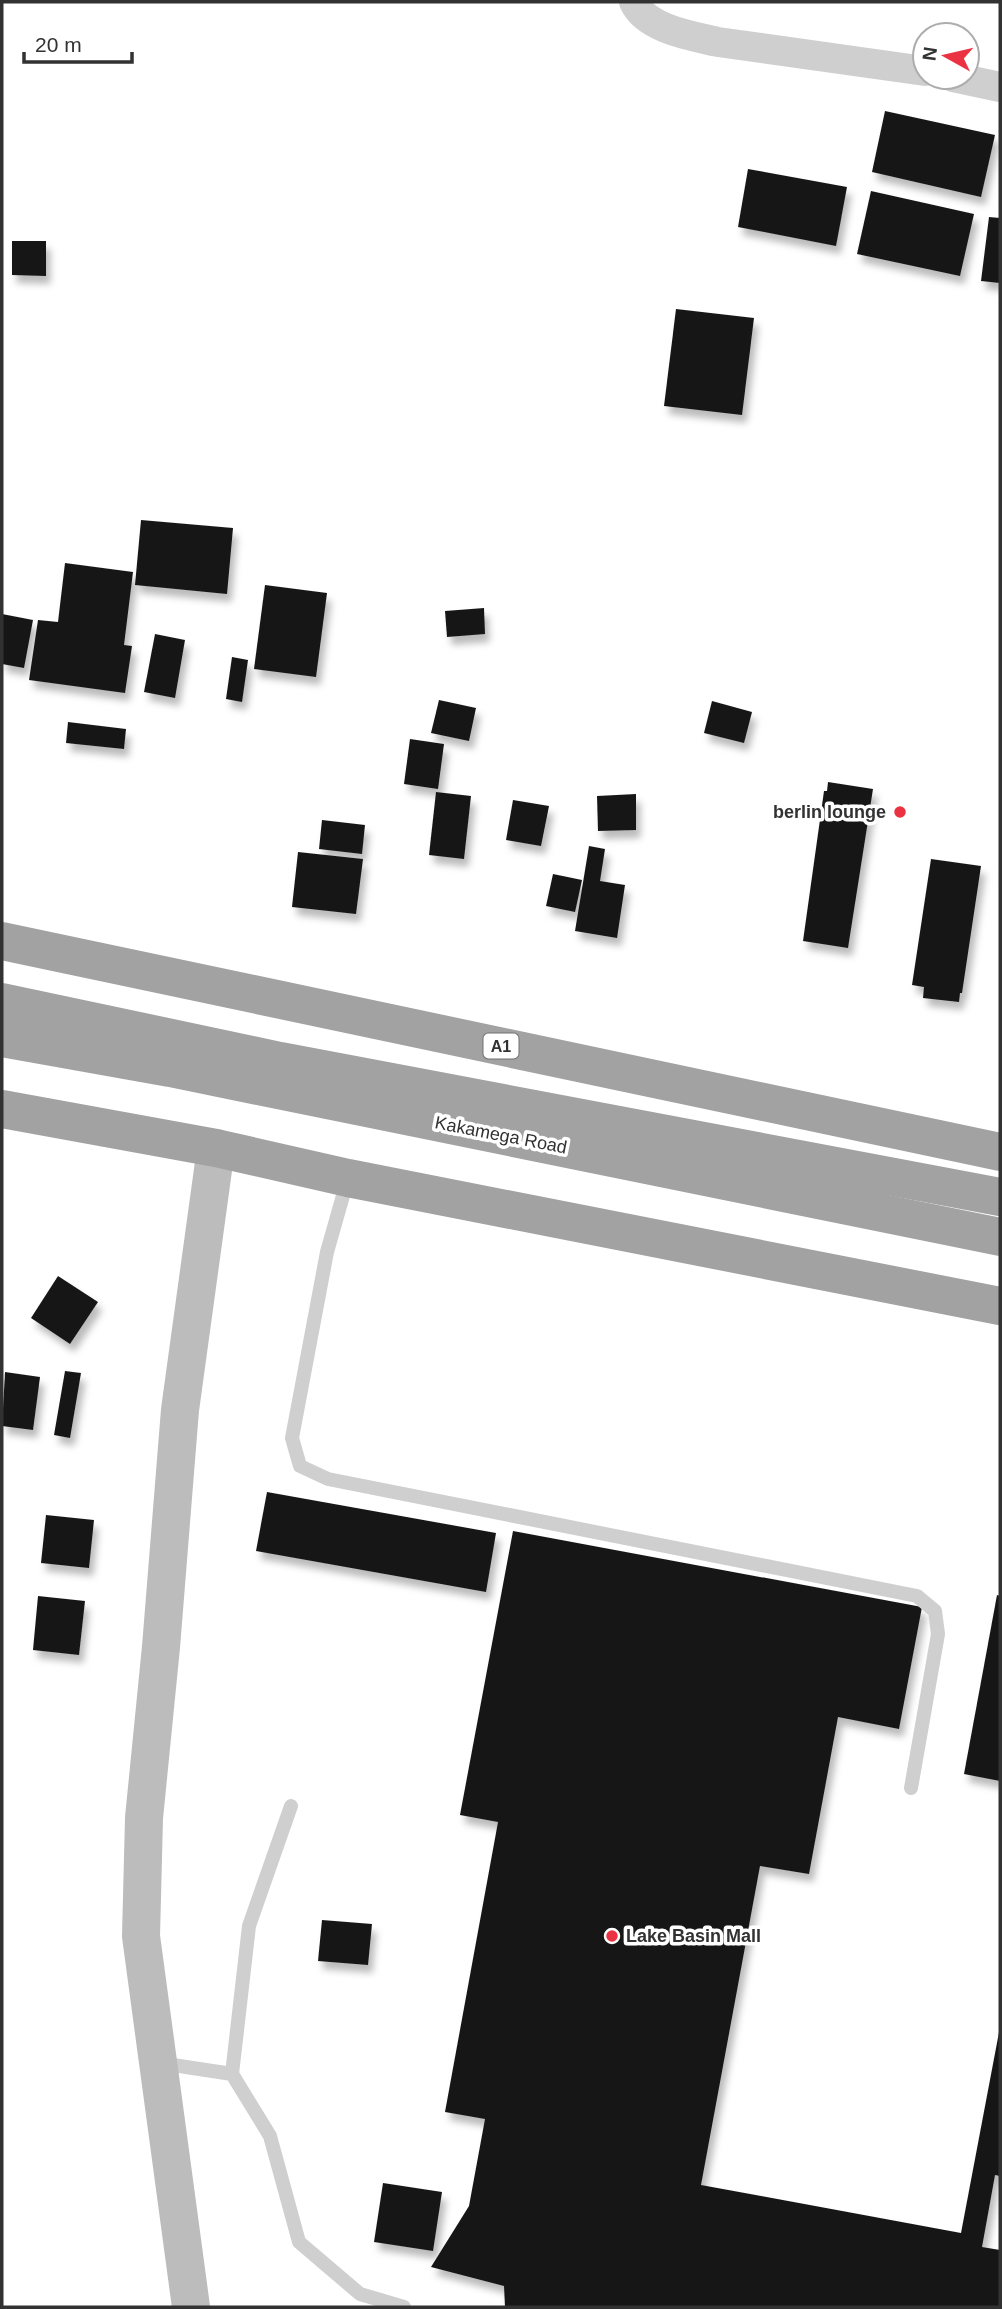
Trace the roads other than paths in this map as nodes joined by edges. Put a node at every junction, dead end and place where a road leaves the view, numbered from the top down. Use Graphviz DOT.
graph roads {
  1 [pos="634,2"];
  2 [pos="911,69"];
  3 [pos="981,83"];
  4 [pos="1000,87"];
  5 [pos="2,941"];
  6 [pos="2,1002"];
  7 [pos="2,1038"];
  8 [pos="2,1110"];
  9 [pos="216,1148"];
  10 [pos="1000,1152"];
  11 [pos="348,1178"];
  12 [pos="1000,1197"];
  13 [pos="1000,1237"];
  14 [pos="1000,1306"];
  15 [pos="911,1788"];
  16 [pos="291,1806"];
  17 [pos="158,2063"];
  18 [pos="232,2074"];
  19 [pos="191,2307"];
  20 [pos="404,2307"];
  1 -- 2 [label="street"];
  3 -- 4 [label="street"];
  5 -- 10 [label="highway, A1"];
  6 -- 12 [label="highway, Kakamega Road"];
  7 -- 13 [label="highway, Kakamega Road"];
  8 -- 9 [label="highway"];
  9 -- 11 [label="highway"];
  9 -- 17 [label="main road"];
  11 -- 14 [label="highway"];
  11 -- 15 [label="lane"];
  16 -- 18 [label="lane"];
  17 -- 18 [label="lane"];
  17 -- 19 [label="main road"];
  18 -- 20 [label="lane"];
}
